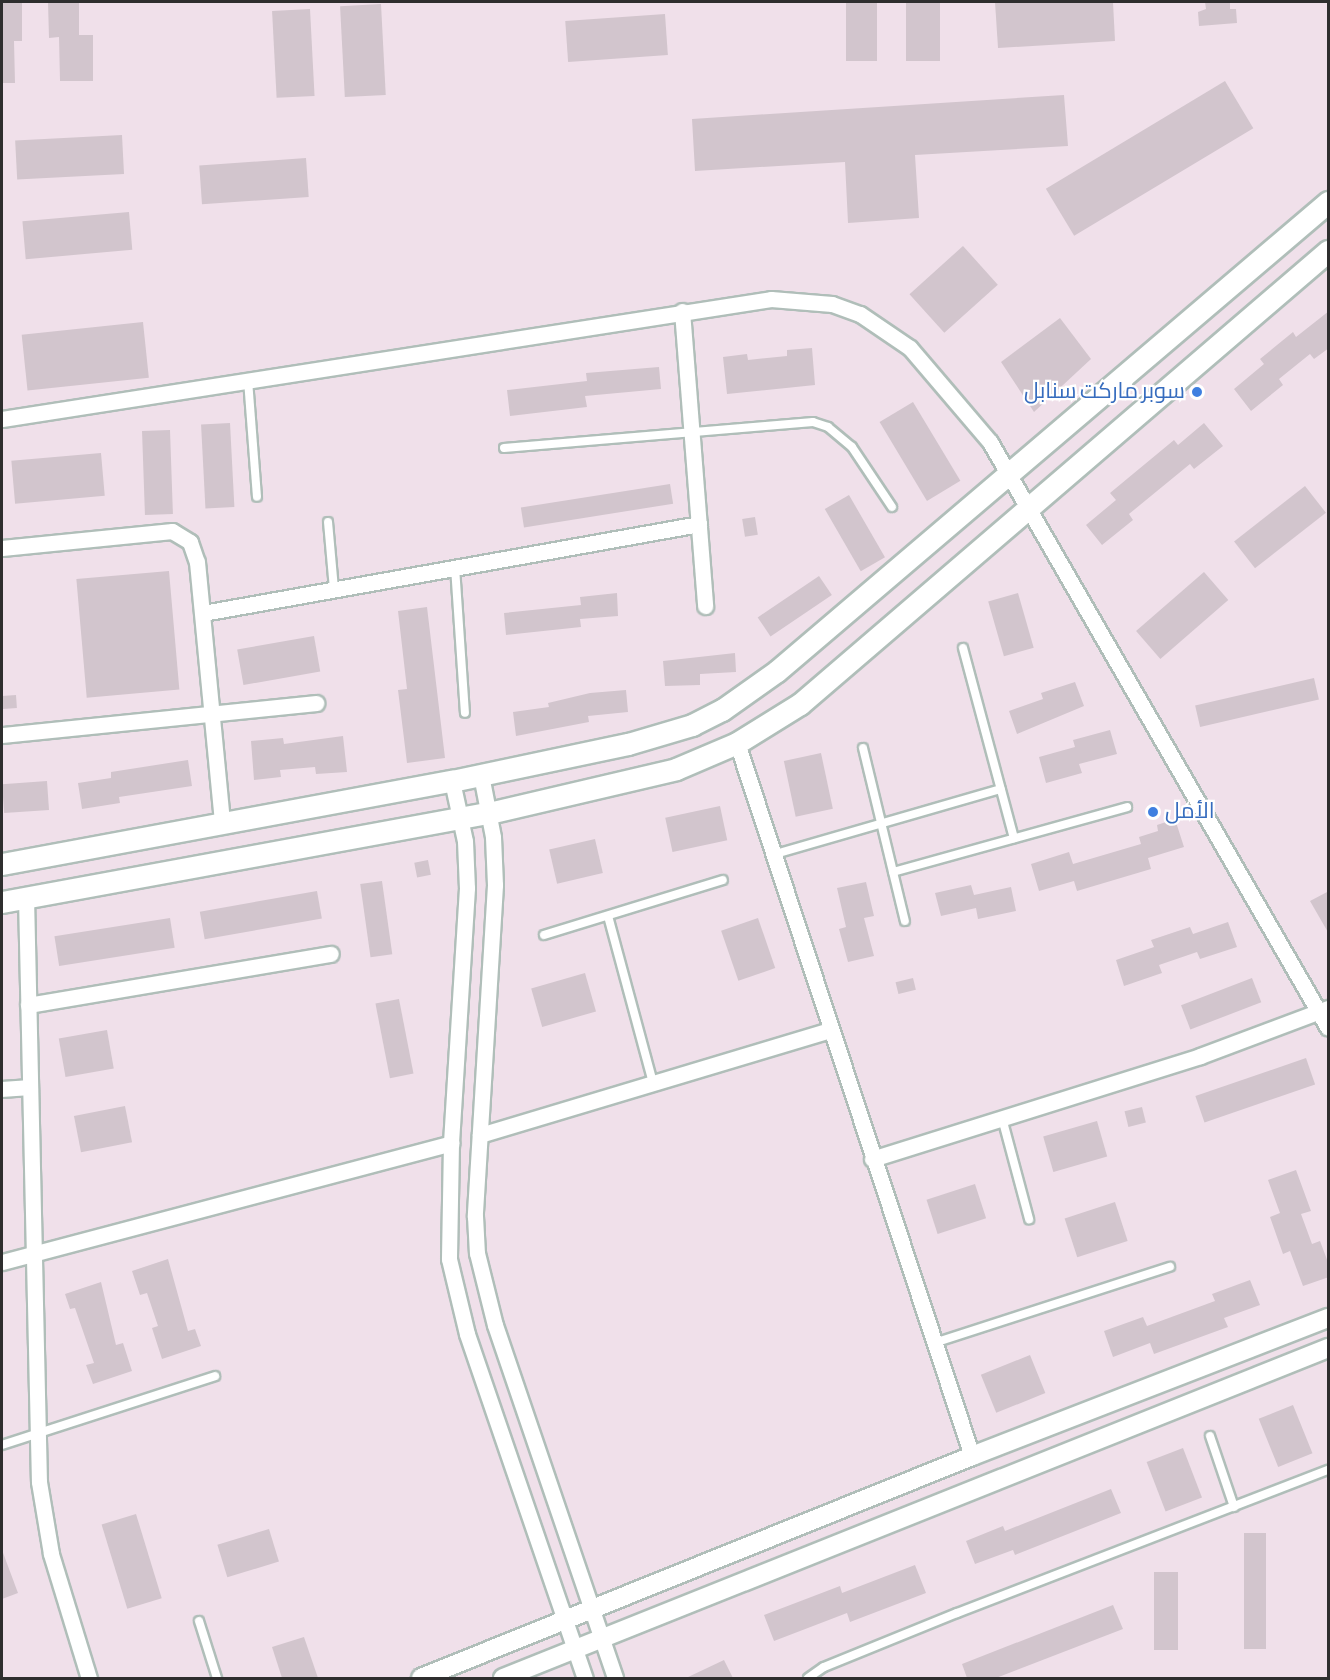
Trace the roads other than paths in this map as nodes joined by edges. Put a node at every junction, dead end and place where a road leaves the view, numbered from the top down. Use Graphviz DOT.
graph roads {
  1 [pos="1329,202"];
  2 [pos="1326,259"];
  3 [pos="682,311"];
  4 [pos="248,380"];
  5 [pos="2,419"];
  6 [pos="692,430"];
  7 [pos="504,448"];
  8 [pos="1011,474"];
  9 [pos="257,498"];
  10 [pos="892,507"];
  11 [pos="1030,507"];
  12 [pos="328,522"];
  13 [pos="699,524"];
  14 [pos="2,548"];
  15 [pos="455,567"];
  16 [pos="334,589"];
  17 [pos="705,606"];
  18 [pos="203,614"];
  19 [pos="963,648"];
  20 [pos="316,704"];
  21 [pos="465,713"];
  22 [pos="212,714"];
  23 [pos="2,735"];
  24 [pos="737,743"];
  25 [pos="863,748"];
  26 [pos="481,776"];
  27 [pos="453,781"];
  28 [pos="1001,789"];
  29 [pos="1127,807"];
  30 [pos="489,813"];
  31 [pos="461,818"];
  32 [pos="222,823"];
  33 [pos="881,824"];
  34 [pos="1014,838"];
  35 [pos="772,855"];
  36 [pos="2,864"];
  37 [pos="893,872"];
  38 [pos="723,880"];
  39 [pos="26,897"];
  40 [pos="2,902"];
  41 [pos="608,916"];
  42 [pos="905,921"];
  43 [pos="544,935"];
  44 [pos="331,954"];
  45 [pos="28,1005"];
  46 [pos="1324,1010"];
  47 [pos="1329,1028"];
  48 [pos="829,1030"];
  49 [pos="653,1083"];
  50 [pos="30,1087"];
  51 [pos="2,1089"];
  52 [pos="1002,1118"];
  53 [pos="480,1135"];
  54 [pos="451,1143"];
  55 [pos="872,1159"];
  56 [pos="1029,1219"];
  57 [pos="34,1252"];
  58 [pos="2,1263"];
  59 [pos="1170,1267"];
  60 [pos="1329,1318"];
  61 [pos="934,1343"];
  62 [pos="1329,1348"];
  63 [pos="215,1376"];
  64 [pos="38,1433"];
  65 [pos="1210,1436"];
  66 [pos="2,1445"];
  67 [pos="972,1456"];
  68 [pos="1329,1470"];
  69 [pos="1234,1507"];
  70 [pos="592,1612"];
  71 [pos="199,1621"];
  72 [pos="566,1622"];
  73 [pos="602,1638"];
  74 [pos="575,1649"];
  75 [pos="89,1678"];
  76 [pos="217,1678"];
  77 [pos="421,1678"];
  78 [pos="503,1678"];
  79 [pos="585,1678"];
  80 [pos="615,1678"];
  81 [pos="808,1678"];
  1 -- 8 [label="main road"];
  2 -- 11 [label="main road"];
  3 -- 4 [label="street"];
  3 -- 6 [label="street"];
  3 -- 8 [label="street"];
  4 -- 5 [label="street"];
  4 -- 9 [label="lane"];
  6 -- 7 [label="lane"];
  6 -- 10 [label="lane"];
  6 -- 13 [label="street"];
  8 -- 11 [label="street"];
  8 -- 26 [label="main road"];
  11 -- 24 [label="main road"];
  11 -- 46 [label="street"];
  12 -- 16 [label="lane"];
  13 -- 15 [label="street"];
  13 -- 17 [label="street"];
  14 -- 18 [label="street"];
  15 -- 16 [label="street"];
  15 -- 21 [label="lane"];
  16 -- 18 [label="street"];
  18 -- 22 [label="street"];
  19 -- 28 [label="lane"];
  20 -- 22 [label="street"];
  22 -- 23 [label="street"];
  22 -- 32 [label="street"];
  24 -- 30 [label="main road"];
  24 -- 35 [label="street"];
  25 -- 33 [label="lane"];
  26 -- 27 [label="main road"];
  26 -- 30 [label="street"];
  27 -- 31 [label="street"];
  27 -- 32 [label="main road"];
  28 -- 33 [label="lane"];
  28 -- 34 [label="lane"];
  29 -- 34 [label="lane"];
  30 -- 31 [label="main road"];
  30 -- 53 [label="street"];
  31 -- 39 [label="main road"];
  31 -- 54 [label="street"];
  32 -- 36 [label="main road"];
  33 -- 35 [label="lane"];
  33 -- 37 [label="lane"];
  34 -- 37 [label="lane"];
  35 -- 48 [label="street"];
  37 -- 42 [label="lane"];
  38 -- 41 [label="lane"];
  39 -- 40 [label="main road"];
  39 -- 45 [label="street"];
  41 -- 43 [label="lane"];
  41 -- 49 [label="lane"];
  44 -- 45 [label="street"];
  45 -- 50 [label="street"];
  46 -- 47 [label="street"];
  46 -- 52 [label="street"];
  48 -- 49 [label="street"];
  48 -- 55 [label="street"];
  49 -- 53 [label="street"];
  50 -- 51 [label="street"];
  50 -- 57 [label="street"];
  52 -- 55 [label="street"];
  52 -- 56 [label="lane"];
  53 -- 70 [label="street"];
  54 -- 57 [label="street"];
  54 -- 72 [label="street"];
  55 -- 61 [label="street"];
  57 -- 58 [label="street"];
  57 -- 64 [label="street"];
  59 -- 61 [label="lane"];
  60 -- 67 [label="street"];
  61 -- 67 [label="street"];
  62 -- 73 [label="street"];
  63 -- 64 [label="lane"];
  64 -- 66 [label="lane"];
  64 -- 75 [label="street"];
  65 -- 69 [label="lane"];
  67 -- 70 [label="street"];
  68 -- 69 [label="lane"];
  69 -- 81 [label="lane"];
  70 -- 72 [label="street"];
  70 -- 73 [label="street"];
  71 -- 76 [label="lane"];
  72 -- 74 [label="street"];
  72 -- 77 [label="street"];
  73 -- 74 [label="street"];
  73 -- 80 [label="street"];
  74 -- 78 [label="street"];
  74 -- 79 [label="street"];
}
